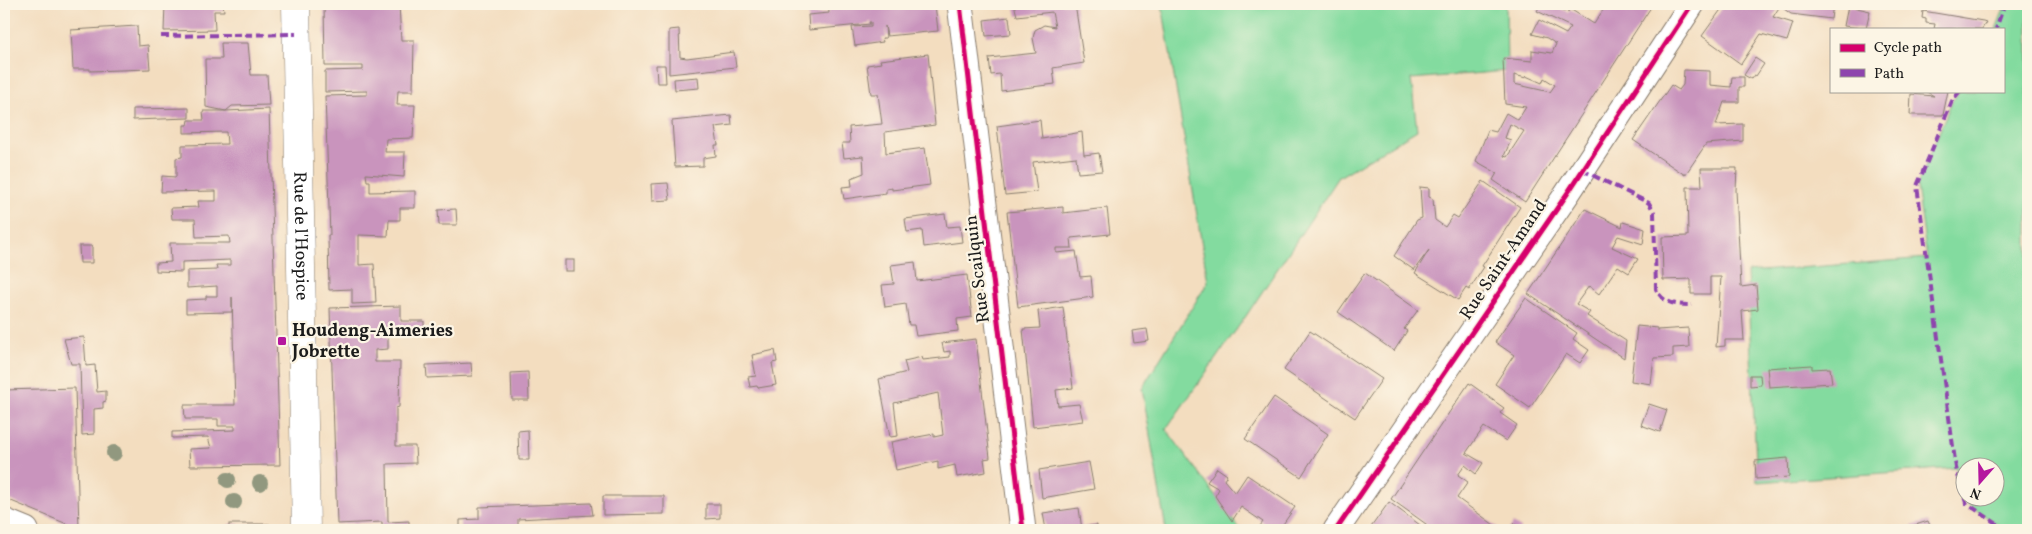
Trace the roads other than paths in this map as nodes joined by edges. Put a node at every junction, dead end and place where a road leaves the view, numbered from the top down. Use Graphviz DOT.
graph roads {
  1 [pos="296,4"];
  2 [pos="960,4"];
  3 [pos="1692,4"];
  4 [pos="4,521"];
  5 [pos="26,530"];
  6 [pos="306,530"];
  7 [pos="1023,530"];
  8 [pos="1336,530"];
  1 -- 6 [label="main road, Rue de l'Hospice"];
  2 -- 7 [label="street, Rue Scailquin"];
  3 -- 8 [label="street, Rue Saint-Amand"];
  4 -- 5 [label="street"];
}
